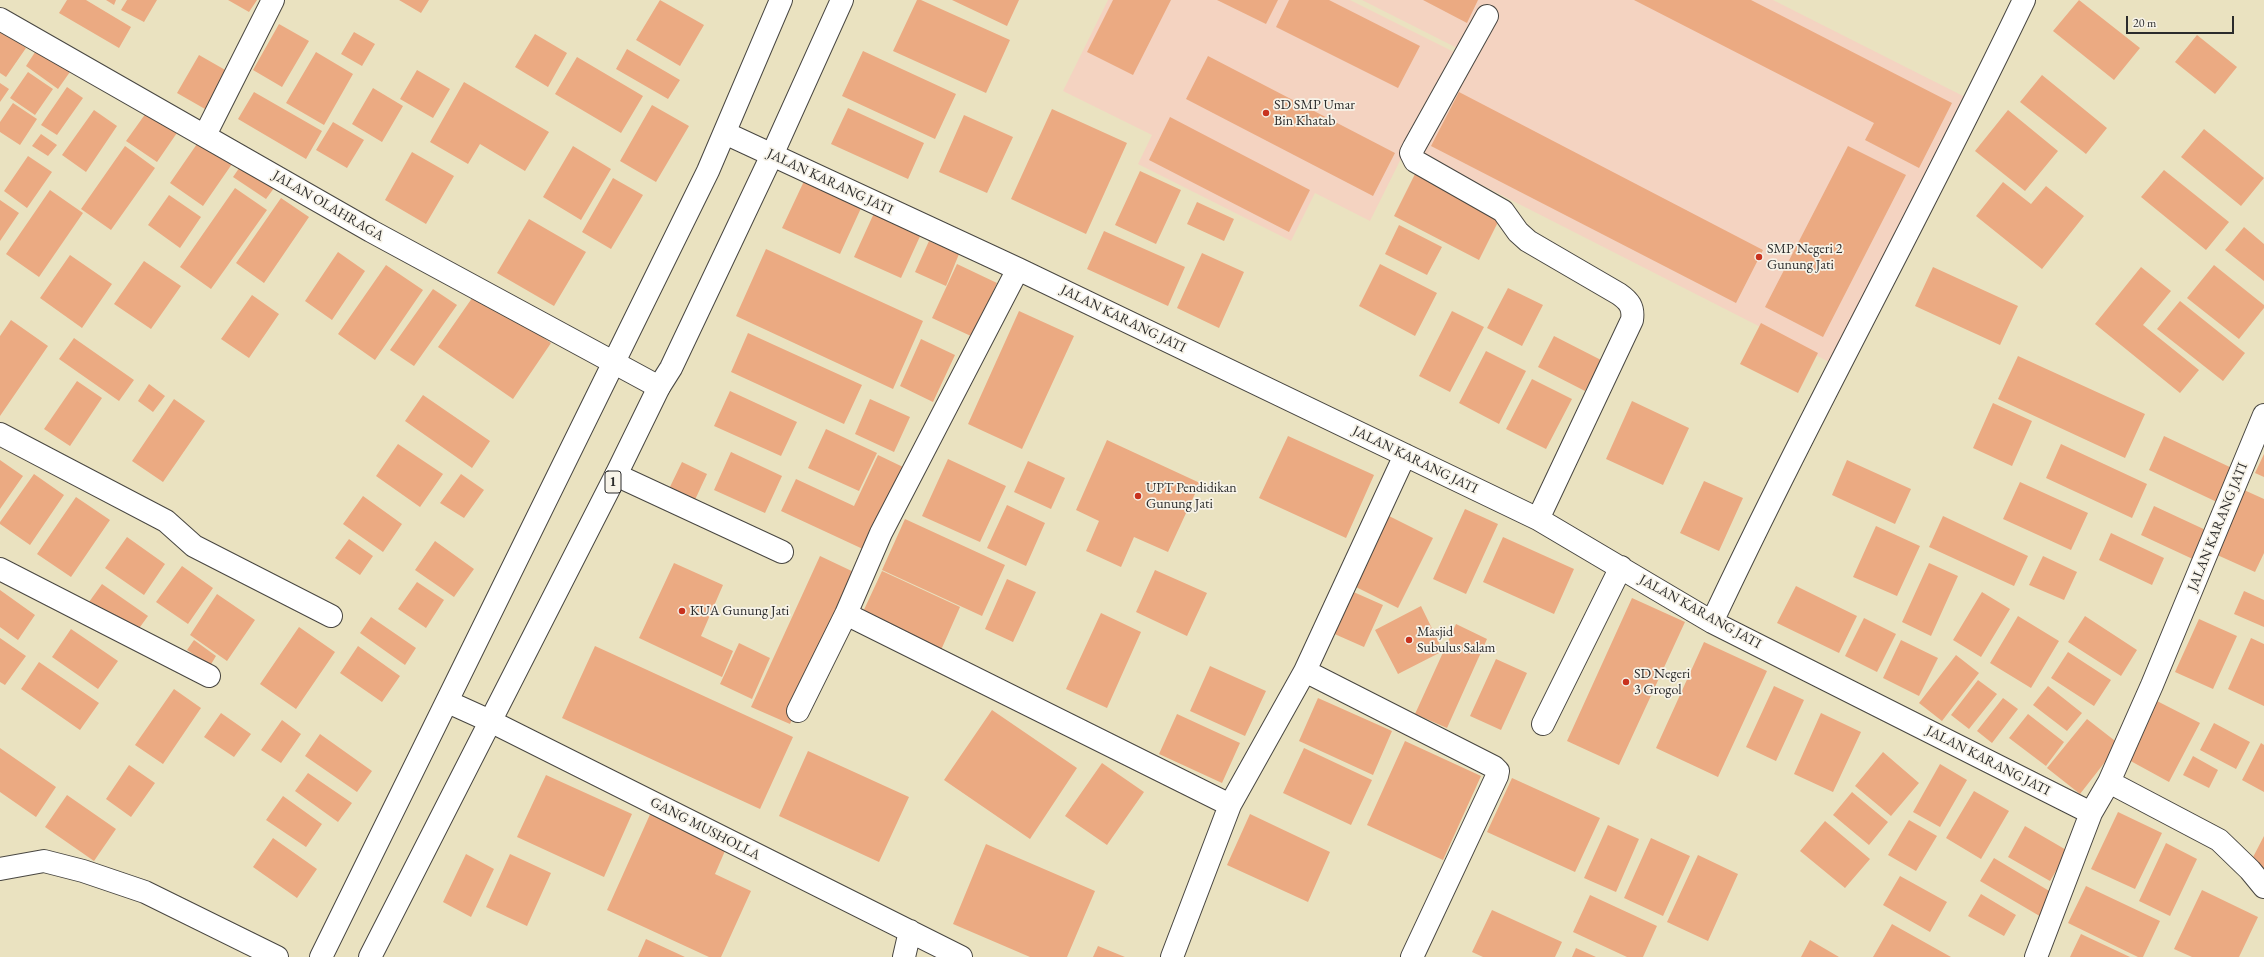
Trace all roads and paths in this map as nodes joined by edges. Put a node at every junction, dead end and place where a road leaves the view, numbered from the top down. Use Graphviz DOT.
graph roads {
  1 [pos="273,0"];
  2 [pos="781,0"];
  3 [pos="842,0"];
  4 [pos="2024,0"];
  5 [pos="1487,16"];
  6 [pos="0,19"];
  7 [pos="725,133"];
  8 [pos="205,135"];
  9 [pos="772,155"];
  10 [pos="1018,269"];
  11 [pos="613,362"];
  12 [pos="659,387"];
  13 [pos="2264,415"];
  14 [pos="0,434"];
  15 [pos="1405,455"];
  16 [pos="616,475"];
  17 [pos="1538,519"];
  18 [pos="782,552"];
  19 [pos="1621,567"];
  20 [pos="0,568"];
  21 [pos="846,614"];
  22 [pos="332,616"];
  23 [pos="1712,622"];
  24 [pos="1306,671"];
  25 [pos="209,676"];
  26 [pos="448,702"];
  27 [pos="798,711"];
  28 [pos="490,721"];
  29 [pos="1543,724"];
  30 [pos="2109,782"];
  31 [pos="1230,805"];
  32 [pos="2091,813"];
  33 [pos="0,870"];
  34 [pos="2264,887"];
  35 [pos="910,931"];
  36 [pos="278,957"];
  37 [pos="321,957"];
  38 [pos="370,957"];
  39 [pos="904,957"];
  40 [pos="961,957"];
  41 [pos="1172,957"];
  42 [pos="1412,957"];
  43 [pos="2036,957"];
  1 -- 8 [label="main road"];
  2 -- 7 [label="main road"];
  3 -- 9 [label="main road, 1"];
  4 -- 23 [label="main road"];
  5 -- 17 [label="main road"];
  6 -- 8 [label="main road, JALAN OLAHRAGA"];
  7 -- 9 [label="main road, JALAN KARANG JATI"];
  7 -- 11 [label="main road"];
  8 -- 11 [label="main road, JALAN OLAHRAGA"];
  9 -- 10 [label="main road, JALAN KARANG JATI"];
  9 -- 12 [label="main road, 1"];
  10 -- 15 [label="main road, JALAN KARANG JATI"];
  10 -- 21 [label="main road"];
  11 -- 12 [label="main road, JALAN OLAHRAGA"];
  11 -- 26 [label="main road"];
  12 -- 16 [label="main road, 1"];
  13 -- 30 [label="main road, JALAN KARANG JATI"];
  14 -- 22 [label="main road"];
  15 -- 17 [label="main road, JALAN KARANG JATI"];
  15 -- 24 [label="main road"];
  16 -- 18 [label="main road"];
  16 -- 28 [label="main road, 1"];
  17 -- 19 [label="main road, JALAN KARANG JATI"];
  19 -- 23 [label="main road, JALAN KARANG JATI"];
  19 -- 29 [label="main road"];
  20 -- 25 [label="main road"];
  21 -- 27 [label="main road"];
  21 -- 31 [label="main road"];
  23 -- 32 [label="main road, JALAN KARANG JATI"];
  24 -- 31 [label="main road"];
  24 -- 42 [label="main road"];
  26 -- 28 [label="main road, GANG MUSHOLLA"];
  26 -- 37 [label="main road"];
  28 -- 35 [label="main road, GANG MUSHOLLA"];
  28 -- 38 [label="main road, 1"];
  30 -- 32 [label="main road, JALAN KARANG JATI"];
  30 -- 34 [label="main road"];
  31 -- 41 [label="main road"];
  32 -- 43 [label="main road, JALAN KARANG JATI"];
  33 -- 36 [label="main road"];
  35 -- 39 [label="main road"];
  35 -- 40 [label="main road, GANG MUSHOLLA"];
}
